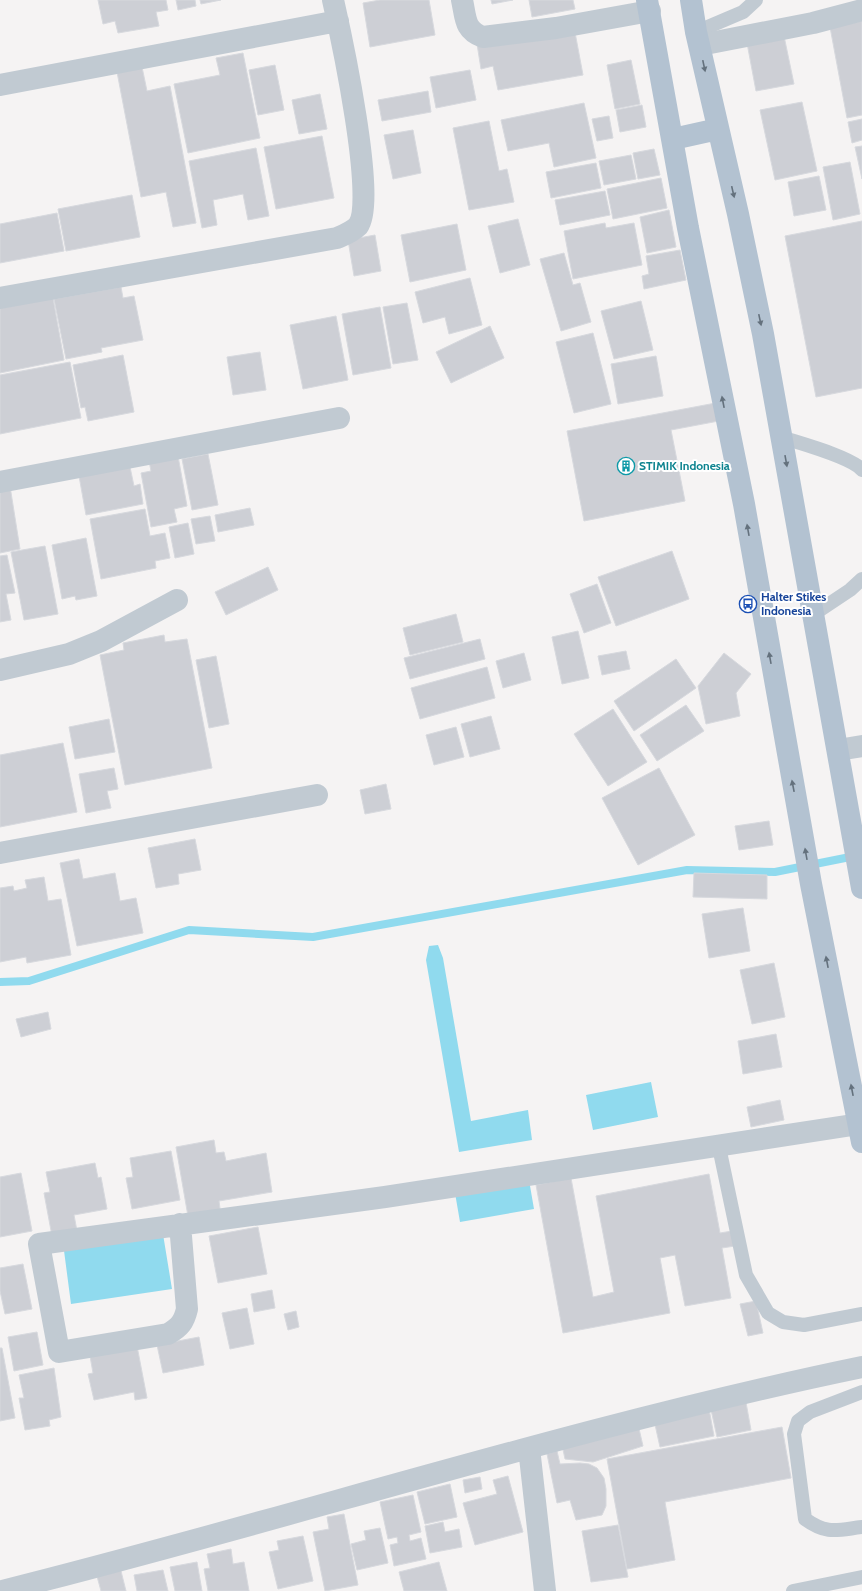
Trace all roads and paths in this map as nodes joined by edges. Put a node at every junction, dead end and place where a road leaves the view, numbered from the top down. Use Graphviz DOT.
graph roads {
  1 [pos="462,0"];
  2 [pos="691,0"];
  3 [pos="756,0"];
  4 [pos="648,6"];
  5 [pos="336,10"];
  6 [pos="862,10"];
  7 [pos="698,38"];
  8 [pos="0,85"];
  9 [pos="718,128"];
  10 [pos="673,139"];
  11 [pos="0,298"];
  12 [pos="339,418"];
  13 [pos="782,437"];
  14 [pos="862,470"];
  15 [pos="0,482"];
  16 [pos="862,579"];
  17 [pos="177,600"];
  18 [pos="814,614"];
  19 [pos="0,670"];
  20 [pos="862,746"];
  21 [pos="838,750"];
  22 [pos="317,795"];
  23 [pos="0,853"];
  24 [pos="861,881"];
  25 [pos="860,1133"];
  26 [pos="719,1147"];
  27 [pos="180,1224"];
  28 [pos="862,1314"];
  29 [pos="862,1367"];
  30 [pos="862,1392"];
  31 [pos="529,1448"];
  32 [pos="862,1527"];
  33 [pos="862,1578"];
  34 [pos="2,1591"];
  35 [pos="545,1591"];
  36 [pos="793,1591"];
  1 -- 4 [label="street"];
  2 -- 7 [label="main road"];
  3 -- 7 [label="lane"];
  4 -- 10 [label="main road"];
  5 -- 8 [label="street"];
  5 -- 11 [label="street"];
  6 -- 7 [label="street"];
  7 -- 9 [label="main road, one-way"];
  9 -- 10 [label="main road"];
  9 -- 13 [label="main road, one-way"];
  25 -- 10 [label="main road, one-way"];
  12 -- 15 [label="street"];
  13 -- 14 [label="lane"];
  13 -- 18 [label="main road, one-way"];
  16 -- 18 [label="lane"];
  17 -- 19 [label="street"];
  18 -- 21 [label="main road"];
  20 -- 21 [label="street"];
  21 -- 24 [label="main road"];
  22 -- 23 [label="street"];
  25 -- 26 [label="street"];
  26 -- 27 [label="street"];
  26 -- 28 [label="lane"];
  27 -- 27 [label="street"];
  29 -- 31 [label="street"];
  30 -- 32 [label="lane"];
  31 -- 34 [label="street"];
  31 -- 35 [label="street"];
  33 -- 36 [label="lane"];
}
